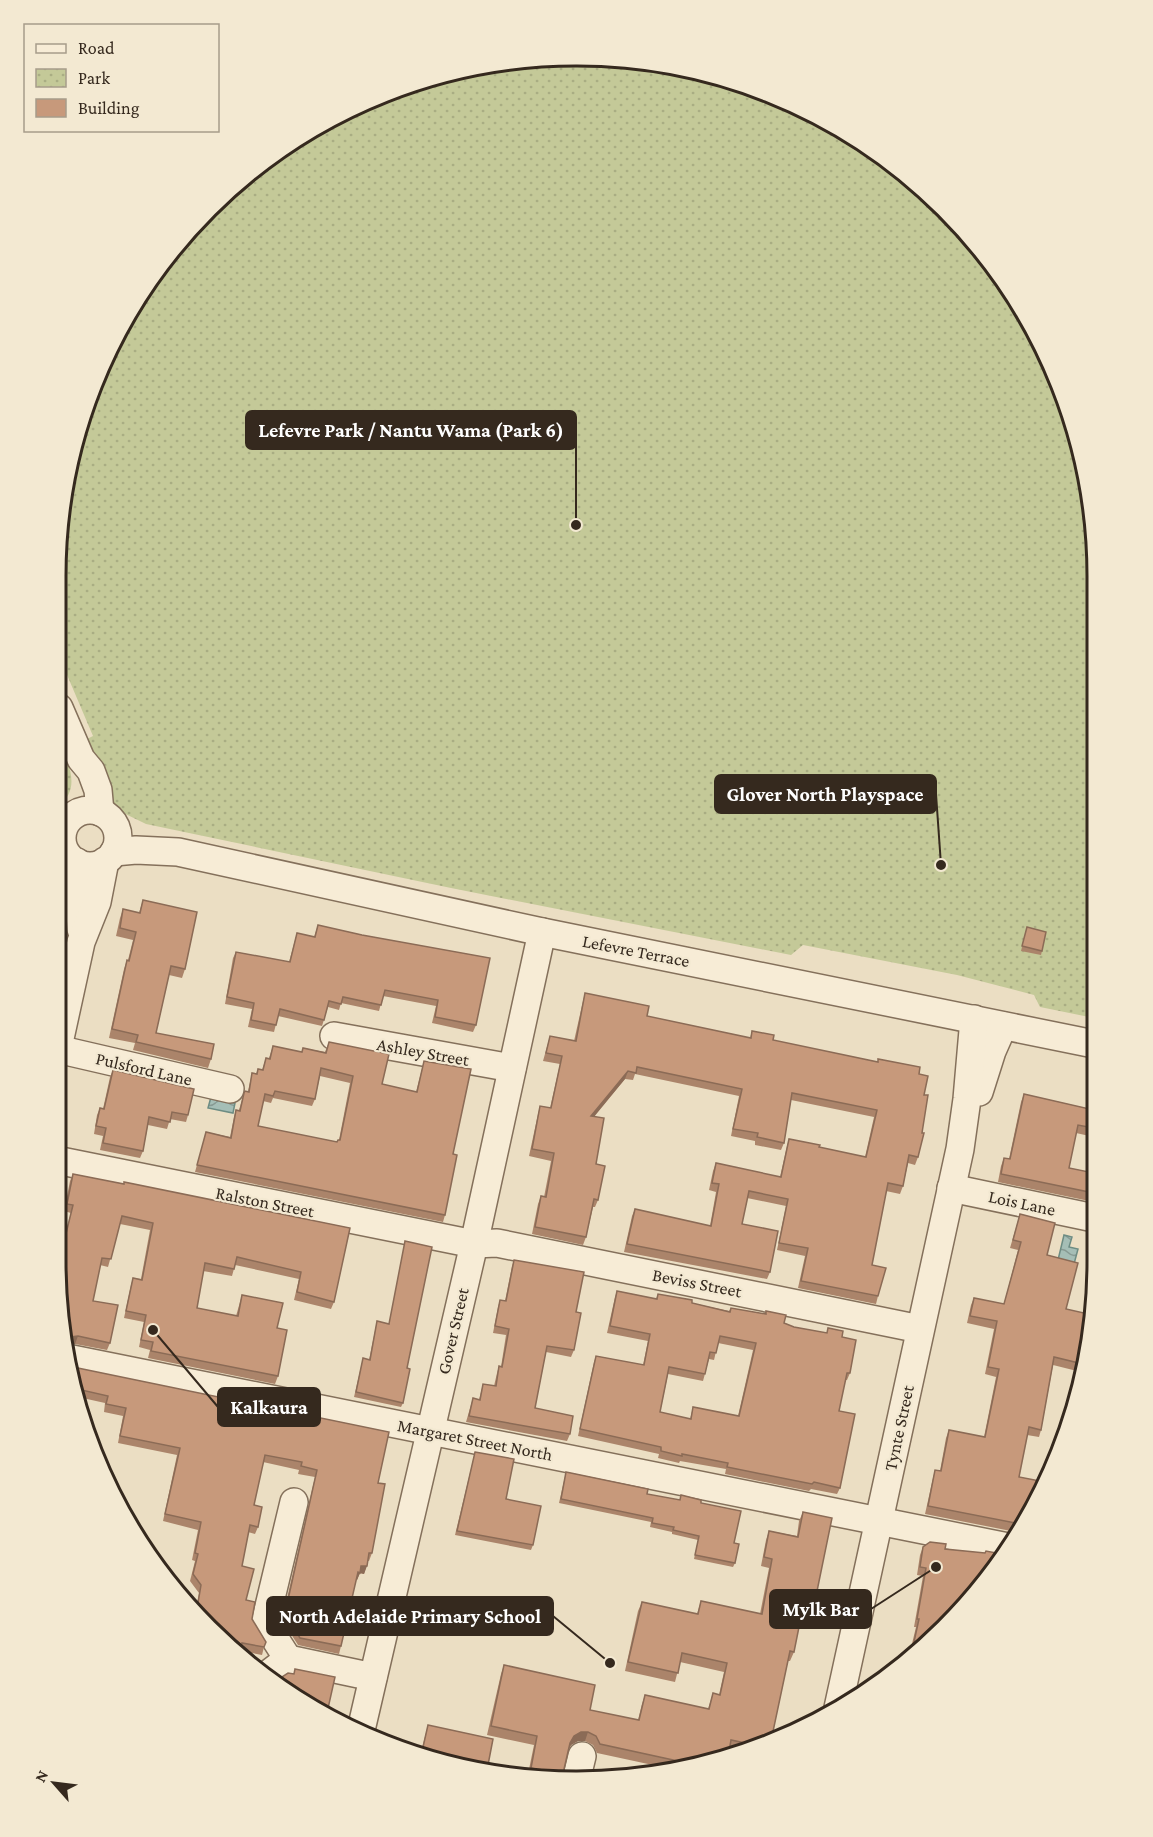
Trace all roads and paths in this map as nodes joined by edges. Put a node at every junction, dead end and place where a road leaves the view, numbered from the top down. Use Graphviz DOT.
graph roads {
  1 [pos="66,724"];
  2 [pos="84,836"];
  3 [pos="542,932"];
  4 [pos="66,1010"];
  5 [pos="974,1019"];
  6 [pos="1003,1026"];
  7 [pos="334,1036"];
  8 [pos="1087,1043"];
  9 [pos="66,1053"];
  10 [pos="512,1068"];
  11 [pos="230,1089"];
  12 [pos="960,1149"];
  13 [pos="66,1162"];
  14 [pos="951,1188"];
  15 [pos="1087,1217"];
  16 [pos="474,1244"];
  17 [pos="920,1329"];
  18 [pos="76,1360"];
  19 [pos="429,1430"];
  20 [pos="294,1502"];
  21 [pos="879,1520"];
  22 [pos="1000,1545"];
  23 [pos="277,1667"];
  24 [pos="374,1677"];
  25 [pos="840,1698"];
  26 [pos="363,1723"];
  1 -- 2 [label="street"];
  2 -- 3 [label="street, Lefevre Terrace"];
  2 -- 4 [label="street"];
  3 -- 5 [label="street, Lefevre Terrace"];
  3 -- 10 [label="street, Gover Street"];
  5 -- 6 [label="street, Lefevre Terrace"];
  5 -- 12 [label="street, Tynte Street"];
  6 -- 8 [label="street, Lefevre Terrace"];
  6 -- 12 [label="street, Tynte Street"];
  7 -- 10 [label="street, Ashley Street"];
  9 -- 11 [label="street, Pulsford Lane"];
  10 -- 16 [label="street, Gover Street"];
  12 -- 14 [label="street, Tynte Street"];
  13 -- 16 [label="street, Ralston Street"];
  14 -- 15 [label="street, Lois Lane"];
  14 -- 17 [label="street, Tynte Street"];
  16 -- 17 [label="street, Beviss Street"];
  16 -- 19 [label="street, Gover Street"];
  17 -- 21 [label="street, Tynte Street"];
  18 -- 19 [label="street, Margaret Street North"];
  19 -- 21 [label="street, Margaret Street North"];
  19 -- 24 [label="street, Gover Street"];
  20 -- 23 [label="street"];
  21 -- 22 [label="street, Margaret Street North"];
  21 -- 25 [label="street, Tynte Street"];
  23 -- 24 [label="street"];
  24 -- 26 [label="street, Gover Street"];
}
